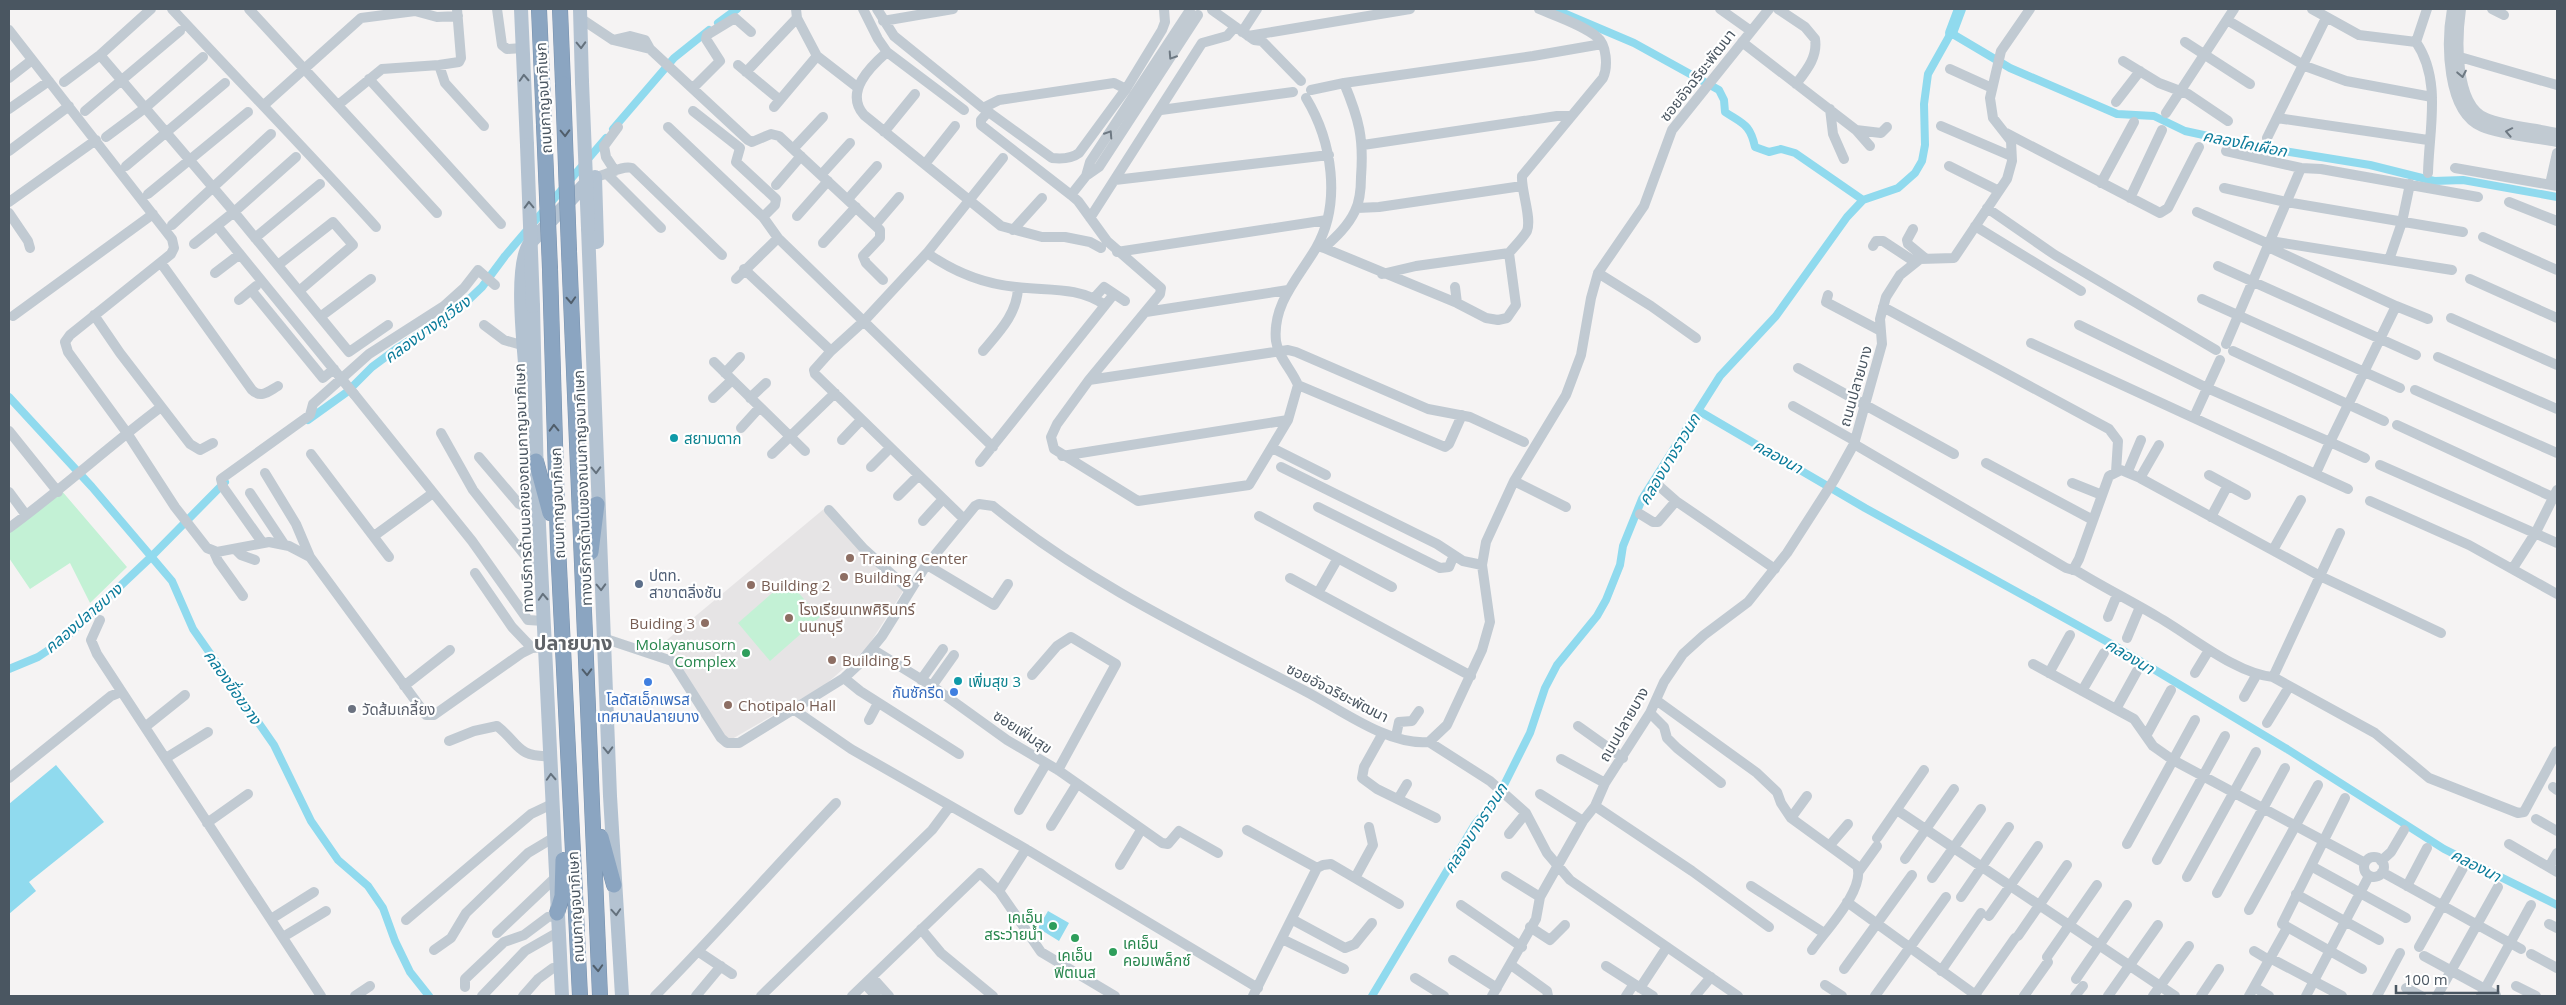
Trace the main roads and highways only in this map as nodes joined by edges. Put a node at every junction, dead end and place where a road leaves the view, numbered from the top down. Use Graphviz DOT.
graph roads {
  1 [pos="521,9"];
  2 [pos="539,9"];
  3 [pos="560,9"];
  4 [pos="580,13"];
  5 [pos="593,364"];
  6 [pos="536,458"];
  7 [pos="597,504"];
  8 [pos="558,546"];
  9 [pos="585,617"];
  10 [pos="592,797"];
  11 [pos="570,814"];
  12 [pos="614,885"];
  13 [pos="556,922"];
  14 [pos="555,996"];
  15 [pos="562,996"];
  16 [pos="580,996"];
  17 [pos="600,996"];
  18 [pos="622,996"];
  6 -- 1 [label="main road, ทางบริการด้านนอกของถนนกาญจนาภิเษก, one-way, bridge"];
  8 -- 2 [label="highway, ถนนกาญจนาภิเษก, one-way, bridge"];
  3 -- 9 [label="highway, ถนนกาญจนาภิเษก, one-way, bridge"];
  4 -- 5 [label="main road, ทางบริการด้านในของถนนกาญจนาภิเษก, one-way, bridge"];
  5 -- 6 [label="main road"];
  5 -- 7 [label="main road, ทางบริการด้านในของถนนกาญจนาภิเษก, one-way"];
  6 -- 8 [label="highway"];
  13 -- 6 [label="main road, ทางบริการด้านนอกของถนนกาญจนาภิเษก, one-way"];
  7 -- 9 [label="highway"];
  7 -- 12 [label="main road, ทางบริการด้านในของถนนกาญจนาภิเษก, one-way"];
  8 -- 11 [label="highway, ถนนกาญจนาภิเษก"];
  9 -- 10 [label="highway, ถนนกาญจนาภิเษก, one-way"];
  10 -- 12 [label="highway"];
  10 -- 17 [label="highway, ถนนกาญจนาภิเษก, one-way"];
  11 -- 13 [label="highway"];
  11 -- 16 [label="highway, ถนนกาญจนาภิเษก"];
  12 -- 18 [label="main road, ทางบริการด้านในของถนนกาญจนาภิเษก, one-way"];
  13 -- 14 [label="main road"];
  13 -- 15 [label="main road, ทางบริการด้านนอกของถนนกาญจนาภิเษก"];
}
